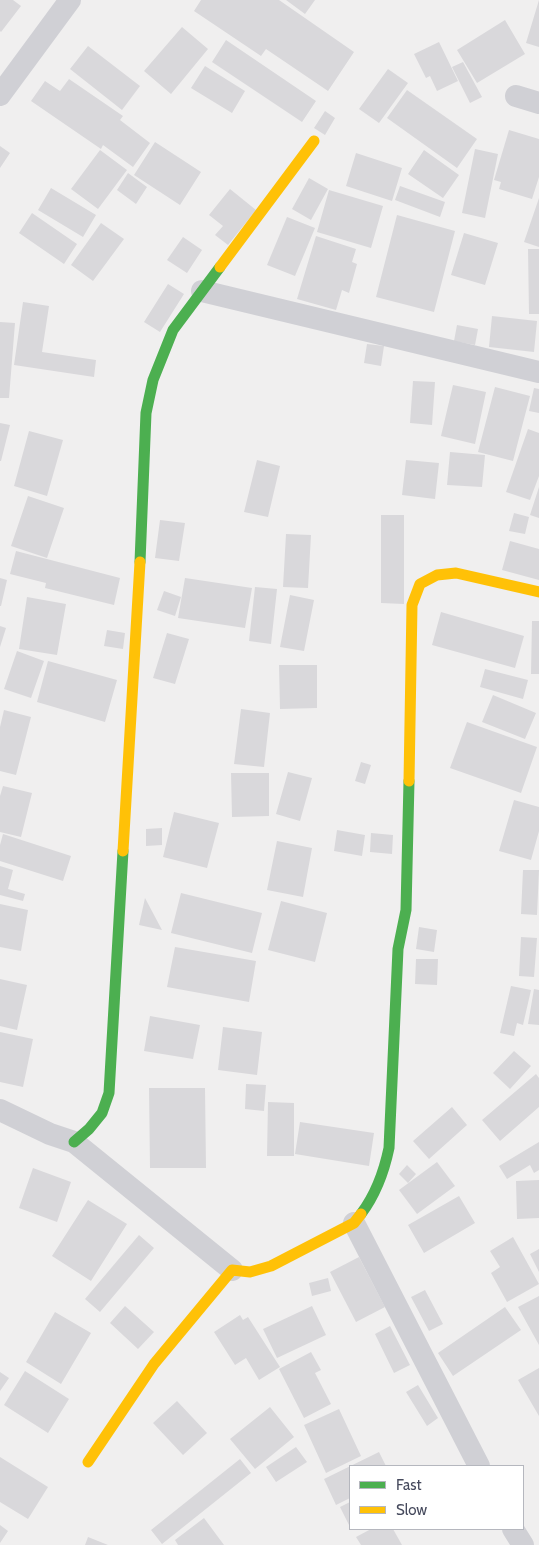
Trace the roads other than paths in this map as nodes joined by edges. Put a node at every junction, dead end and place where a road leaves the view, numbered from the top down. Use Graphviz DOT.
graph roads {
  1 [pos="70,0"];
  2 [pos="0,96"];
  3 [pos="516,96"];
  4 [pos="539,103"];
  5 [pos="314,141"];
  6 [pos="202,291"];
  7 [pos="539,372"];
  8 [pos="539,592"];
  9 [pos="0,1110"];
  10 [pos="74,1142"];
  11 [pos="354,1223"];
  12 [pos="232,1270"];
  13 [pos="88,1462"];
  14 [pos="478,1465"];
  15 [pos="514,1530"];
  16 [pos="523,1545"];
  1 -- 2 [label="street"];
  3 -- 4 [label="street"];
  5 -- 6 [label="street"];
  6 -- 7 [label="street"];
  6 -- 10 [label="street"];
  8 -- 11 [label="street"];
  9 -- 10 [label="street"];
  10 -- 12 [label="street"];
  11 -- 12 [label="street"];
  11 -- 14 [label="street"];
  12 -- 13 [label="street"];
  15 -- 16 [label="street"];
}
